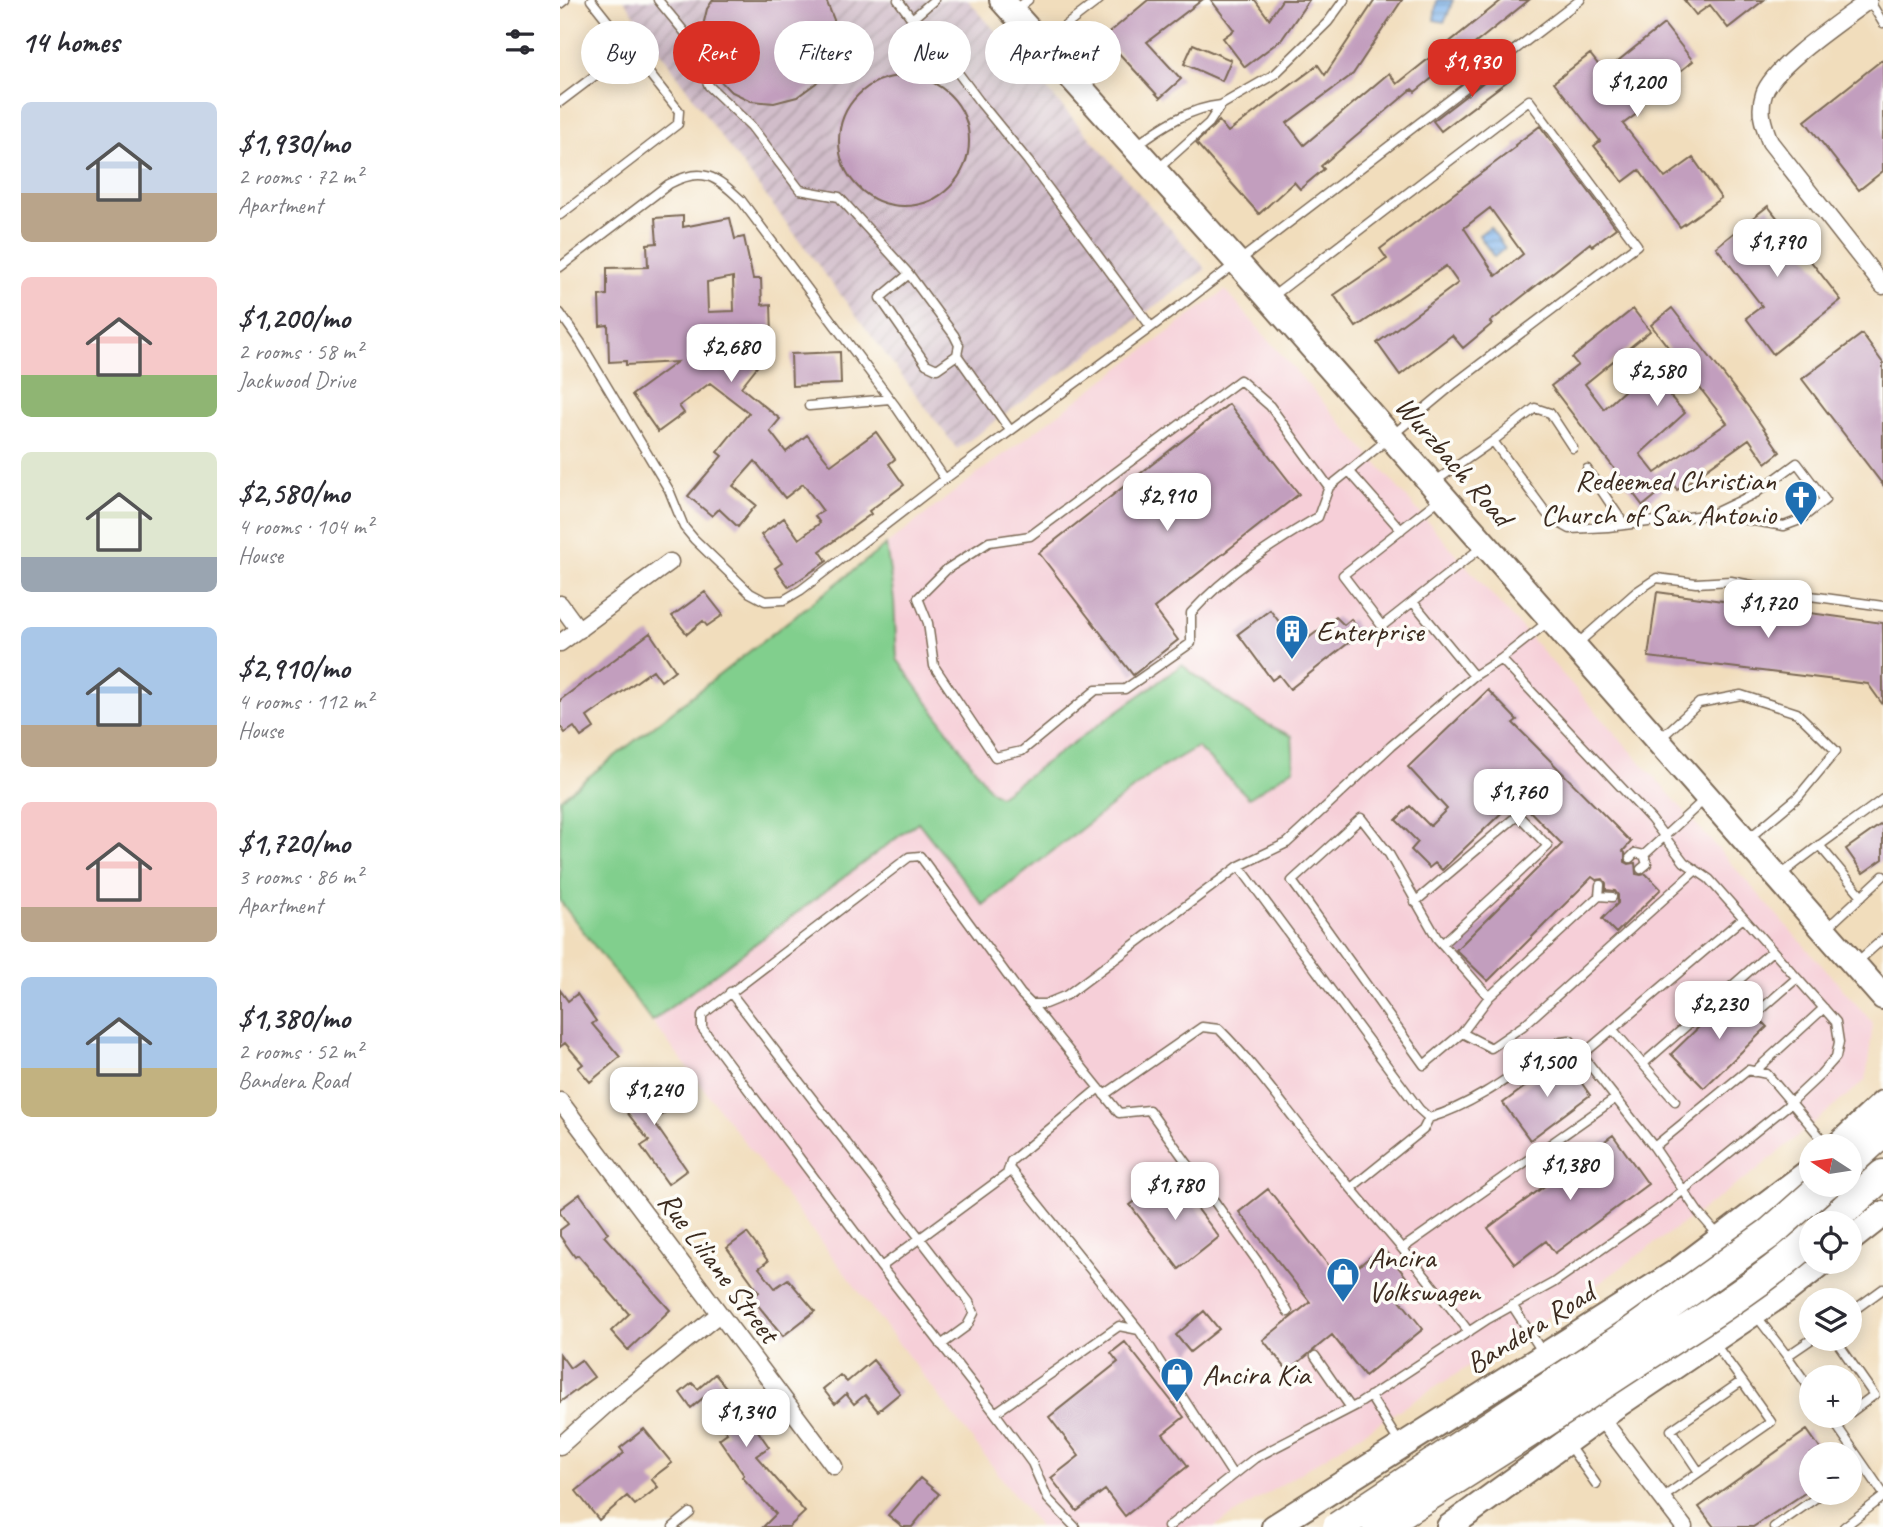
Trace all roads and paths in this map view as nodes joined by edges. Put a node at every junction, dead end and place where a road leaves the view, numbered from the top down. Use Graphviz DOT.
graph roads {
  1 [pos="565,0"];
  2 [pos="591,0"];
  3 [pos="658,0"];
  4 [pos="898,0"];
  5 [pos="934,0"];
  6 [pos="1099,0"];
  7 [pos="1344,0"];
  8 [pos="1580,0"];
  9 [pos="1869,0"];
  10 [pos="560,4"];
  11 [pos="1014,4"];
  12 [pos="912,19"];
  13 [pos="608,21"];
  14 [pos="1025,21"];
  15 [pos="1071,21"];
  16 [pos="1883,23"];
  17 [pos="584,84"];
  18 [pos="657,84"];
  19 [pos="1077,84"];
  20 [pos="560,102"];
  21 [pos="1221,105"];
  22 [pos="1134,148"];
  23 [pos="1155,172"];
  24 [pos="560,215"];
  25 [pos="1236,261"];
  26 [pos="560,267"];
  27 [pos="909,274"];
  28 [pos="1883,286"];
  29 [pos="1269,299"];
  30 [pos="560,313"];
  31 [pos="1150,327"];
  32 [pos="957,355"];
  33 [pos="890,399"];
  34 [pos="809,406"];
  35 [pos="1010,430"];
  36 [pos="1390,436"];
  37 [pos="1493,441"];
  38 [pos="1573,448"];
  39 [pos="1587,469"];
  40 [pos="1349,471"];
  41 [pos="945,479"];
  42 [pos="1329,487"];
  43 [pos="1437,490"];
  44 [pos="1712,514"];
  45 [pos="1625,524"];
  46 [pos="1401,530"];
  47 [pos="1485,545"];
  48 [pos="670,562"];
  49 [pos="1413,602"];
  50 [pos="560,604"];
  51 [pos="1883,606"];
  52 [pos="1551,620"];
  53 [pos="579,630"];
  54 [pos="560,643"];
  55 [pos="1575,646"];
  56 [pos="1501,659"];
  57 [pos="1474,676"];
  58 [pos="1658,740"];
  59 [pos="1707,797"];
  60 [pos="1883,799"];
  61 [pos="1665,837"];
  62 [pos="1746,841"];
  63 [pos="1819,845"];
  64 [pos="1644,855"];
  65 [pos="1630,858"];
  66 [pos="1239,866"];
  67 [pos="1641,869"];
  68 [pos="1696,870"];
  69 [pos="1883,877"];
  70 [pos="1778,878"];
  71 [pos="1600,885"];
  72 [pos="1599,896"];
  73 [pos="1862,896"];
  74 [pos="1612,897"];
  75 [pos="1415,902"];
  76 [pos="1743,918"];
  77 [pos="1824,930"];
  78 [pos="1882,937"];
  79 [pos="1442,944"];
  80 [pos="1772,951"];
  81 [pos="1854,964"];
  82 [pos="1797,978"];
  83 [pos="730,992"];
  84 [pos="1489,997"];
  85 [pos="1883,997"];
  86 [pos="1031,1003"];
  87 [pos="1824,1008"];
  88 [pos="1757,1013"];
  89 [pos="1613,1030"];
  90 [pos="1462,1033"];
  91 [pos="1582,1055"];
  92 [pos="1644,1063"];
  93 [pos="1754,1072"];
  94 [pos="1102,1092"];
  95 [pos="1616,1098"];
  96 [pos="560,1101"];
  97 [pos="1675,1101"];
  98 [pos="1791,1102"];
  99 [pos="1883,1103"];
  100 [pos="1429,1118"];
  101 [pos="1883,1132"];
  102 [pos="1818,1134"];
  103 [pos="1850,1134"];
  104 [pos="1654,1147"];
  105 [pos="1862,1151"];
  106 [pos="1009,1168"];
  107 [pos="1883,1175"];
  108 [pos="1799,1179"];
  109 [pos="1351,1188"];
  110 [pos="1683,1188"];
  111 [pos="1810,1197"];
  112 [pos="1842,1211"];
  113 [pos="1883,1214"];
  114 [pos="1862,1231"];
  115 [pos="919,1238"];
  116 [pos="1721,1238"];
  117 [pos="1403,1248"];
  118 [pos="1799,1250"];
  119 [pos="881,1267"];
  120 [pos="1807,1274"];
  121 [pos="1883,1289"];
  122 [pos="1862,1304"];
  123 [pos="1512,1306"];
  124 [pos="1288,1312"];
  125 [pos="1754,1313"];
  126 [pos="719,1314"];
  127 [pos="1139,1330"];
  128 [pos="1469,1332"];
  129 [pos="1713,1340"];
  130 [pos="941,1345"];
  131 [pos="1799,1348"];
  132 [pos="1315,1356"];
  133 [pos="1544,1356"];
  134 [pos="1787,1356"];
  135 [pos="1520,1371"];
  136 [pos="1799,1373"];
  137 [pos="1862,1378"];
  138 [pos="1742,1381"];
  139 [pos="1370,1396"];
  140 [pos="1862,1404"];
  141 [pos="1351,1408"];
  142 [pos="995,1413"];
  143 [pos="1601,1418"];
  144 [pos="1838,1428"];
  145 [pos="1567,1443"];
  146 [pos="560,1446"];
  147 [pos="1401,1447"];
  148 [pos="834,1466"];
  149 [pos="1531,1469"];
  150 [pos="1699,1472"];
  151 [pos="1233,1475"];
  152 [pos="1596,1484"];
  153 [pos="1883,1495"];
  154 [pos="1662,1498"];
  155 [pos="1806,1505"];
  156 [pos="690,1513"];
  157 [pos="673,1527"];
  158 [pos="1074,1527"];
  159 [pos="1168,1527"];
  160 [pos="1274,1527"];
  161 [pos="1280,1527"];
  162 [pos="1338,1527"];
  163 [pos="1378,1527"];
  164 [pos="1449,1527"];
  165 [pos="1684,1527"];
  166 [pos="1774,1527"];
  167 [pos="1844,1527"];
  1 -- 10 [label="lane"];
  2 -- 13 [label="lane"];
  3 -- 27 [label="lane"];
  4 -- 12 [label="lane"];
  5 -- 12 [label="lane"];
  6 -- 15 [label="lane"];
  7 -- 21 [label="lane"];
  8 -- 25 [label="lane"];
  9 -- 16 [label="lane"];
  9 -- 28 [label="street"];
  11 -- 14 [label="main road, Wurzbach Road"];
  12 -- 31 [label="lane"];
  17 -- 20 [label="lane"];
  18 -- 24 [label="lane"];
  19 -- 22 [label="main road, Wurzbach Road"];
  21 -- 22 [label="lane"];
  21 -- 23 [label="lane"];
  22 -- 23 [label="main road, Wurzbach Road"];
  23 -- 25 [label="main road, Wurzbach Road"];
  25 -- 29 [label="main road, Wurzbach Road"];
  25 -- 31 [label="lane"];
  26 -- 33 [label="lane"];
  27 -- 32 [label="lane"];
  27 -- 32 [label="lane"];
  29 -- 36 [label="main road, Wurzbach Road"];
  29 -- 36 [label="lane"];
  30 -- 41 [label="lane"];
  31 -- 35 [label="lane"];
  32 -- 35 [label="lane"];
  33 -- 34 [label="lane"];
  33 -- 41 [label="lane"];
  35 -- 41 [label="lane"];
  36 -- 40 [label="lane"];
  36 -- 43 [label="main road, Wurzbach Road"];
  37 -- 38 [label="lane"];
  37 -- 43 [label="lane"];
  37 -- 45 [label="lane"];
  39 -- 45 [label="lane"];
  40 -- 42 [label="lane"];
  40 -- 46 [label="lane"];
  42 -- 42 [label="lane"];
  43 -- 46 [label="lane"];
  43 -- 47 [label="main road, Wurzbach Road"];
  44 -- 44 [label="lane"];
  44 -- 45 [label="lane"];
  46 -- 49 [label="lane"];
  47 -- 49 [label="lane"];
  47 -- 52 [label="main road, Wurzbach Road"];
  48 -- 53 [label="street"];
  49 -- 57 [label="lane"];
  50 -- 53 [label="street"];
  51 -- 55 [label="lane"];
  52 -- 55 [label="main road, Wurzbach Road"];
  52 -- 56 [label="lane"];
  53 -- 54 [label="street"];
  55 -- 58 [label="main road, Wurzbach Road"];
  56 -- 57 [label="lane"];
  56 -- 61 [label="lane"];
  57 -- 66 [label="lane"];
  58 -- 59 [label="main road, Wurzbach Road"];
  58 -- 62 [label="lane"];
  59 -- 61 [label="lane"];
  59 -- 62 [label="main road, Wurzbach Road"];
  60 -- 63 [label="lane"];
  61 -- 64 [label="lane"];
  61 -- 68 [label="lane"];
  62 -- 70 [label="main road, Wurzbach Road"];
  63 -- 70 [label="lane"];
  63 -- 73 [label="lane"];
  64 -- 65 [label="lane"];
  64 -- 67 [label="lane"];
  66 -- 86 [label="lane"];
  66 -- 100 [label="lane"];
  68 -- 76 [label="lane"];
  68 -- 90 [label="lane"];
  69 -- 73 [label="lane"];
  70 -- 77 [label="main road, Wurzbach Road"];
  71 -- 72 [label="lane"];
  72 -- 74 [label="lane"];
  72 -- 84 [label="lane"];
  73 -- 77 [label="lane"];
  75 -- 79 [label="lane"];
  75 -- 79 [label="lane"];
  75 -- 90 [label="lane"];
  76 -- 80 [label="lane"];
  76 -- 89 [label="lane"];
  77 -- 81 [label="main road, Wurzbach Road"];
  78 -- 81 [label="lane"];
  79 -- 84 [label="lane"];
  80 -- 82 [label="lane"];
  80 -- 92 [label="lane"];
  81 -- 85 [label="main road, Wurzbach Road"];
  82 -- 87 [label="lane"];
  82 -- 88 [label="lane"];
  83 -- 86 [label="lane"];
  83 -- 115 [label="lane"];
  83 -- 119 [label="lane"];
  84 -- 90 [label="lane"];
  86 -- 94 [label="lane"];
  87 -- 93 [label="lane"];
  87 -- 98 [label="lane"];
  89 -- 91 [label="lane"];
  89 -- 92 [label="lane"];
  91 -- 95 [label="lane"];
  91 -- 100 [label="lane"];
  92 -- 97 [label="lane"];
  93 -- 98 [label="lane"];
  93 -- 104 [label="lane"];
  94 -- 106 [label="lane"];
  94 -- 109 [label="lane"];
  94 -- 124 [label="lane"];
  95 -- 104 [label="lane"];
  95 -- 117 [label="lane"];
  96 -- 126 [label="street, Rue Liliane Street"];
  98 -- 102 [label="lane"];
  98 -- 110 [label="lane"];
  99 -- 103 [label="main road"];
  100 -- 109 [label="lane"];
  101 -- 105 [label="highway"];
  104 -- 110 [label="lane"];
  106 -- 115 [label="lane"];
  106 -- 127 [label="lane"];
  107 -- 112 [label="highway"];
  108 -- 116 [label="main road, Bandera Road"];
  109 -- 117 [label="lane"];
  110 -- 116 [label="lane"];
  110 -- 123 [label="lane"];
  111 -- 162 [label="highway, bridge"];
  113 -- 114 [label="main road"];
  115 -- 119 [label="lane"];
  115 -- 130 [label="lane"];
  116 -- 133 [label="main road, Bandera Road"];
  117 -- 128 [label="lane"];
  118 -- 163 [label="highway, bridge"];
  119 -- 130 [label="lane"];
  120 -- 125 [label="main road"];
  121 -- 122 [label="lane"];
  123 -- 128 [label="lane"];
  123 -- 133 [label="lane"];
  125 -- 129 [label="main road"];
  125 -- 134 [label="lane"];
  126 -- 146 [label="street"];
  126 -- 148 [label="street, Rue Liliane Street"];
  127 -- 142 [label="lane"];
  127 -- 151 [label="lane"];
  128 -- 139 [label="lane"];
  129 -- 138 [label="lane"];
  129 -- 143 [label="main road"];
  130 -- 142 [label="lane"];
  131 -- 134 [label="lane"];
  132 -- 141 [label="lane"];
  133 -- 135 [label="main road, Bandera Road"];
  134 -- 136 [label="lane"];
  135 -- 147 [label="main road, Bandera Road"];
  135 -- 149 [label="main road"];
  137 -- 140 [label="lane"];
  138 -- 150 [label="lane"];
  138 -- 150 [label="lane"];
  139 -- 141 [label="lane"];
  139 -- 147 [label="lane"];
  141 -- 151 [label="lane"];
  142 -- 158 [label="lane"];
  143 -- 145 [label="main road"];
  143 -- 154 [label="street"];
  144 -- 153 [label="lane"];
  145 -- 149 [label="main road"];
  145 -- 152 [label="lane"];
  147 -- 160 [label="main road, Bandera Road"];
  149 -- 164 [label="main road"];
  150 -- 154 [label="lane"];
  151 -- 159 [label="lane"];
  153 -- 167 [label="lane"];
  154 -- 165 [label="street"];
  155 -- 166 [label="lane"];
  156 -- 157 [label="lane"];
  161 -- 163 [label="main road"];
}
